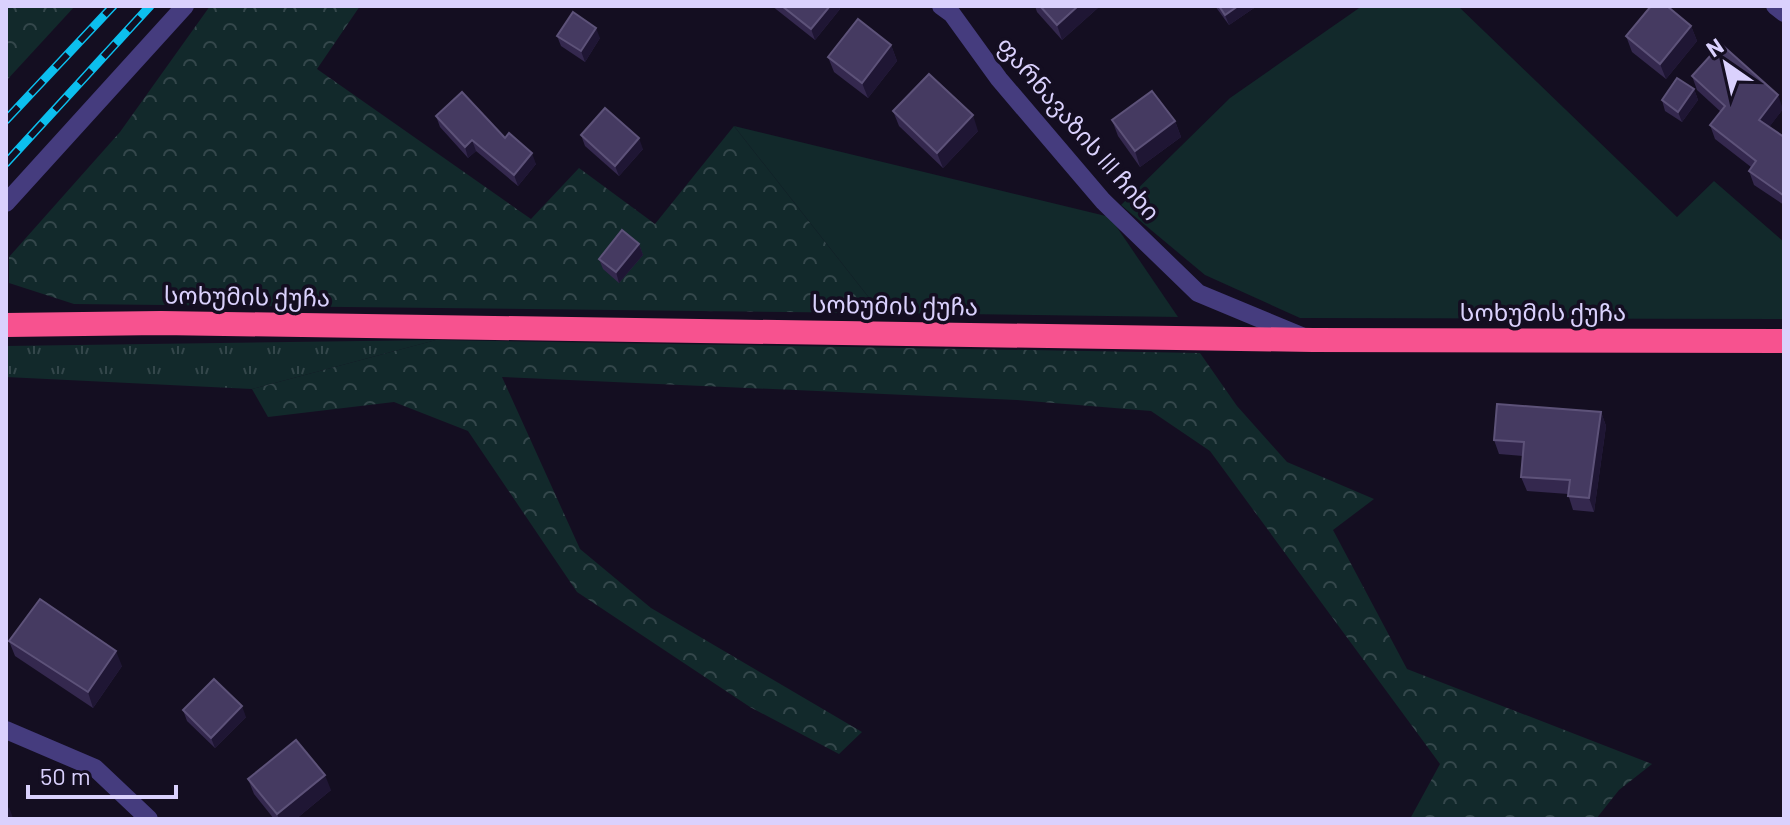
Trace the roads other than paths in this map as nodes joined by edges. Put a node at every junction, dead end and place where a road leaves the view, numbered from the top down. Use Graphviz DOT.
graph roads {
  1 [pos="185,6"];
  2 [pos="941,6"];
  3 [pos="1775,6"];
  4 [pos="1784,13"];
  5 [pos="6,203"];
  6 [pos="8,325"];
  7 [pos="1313,340"];
  8 [pos="1784,341"];
  9 [pos="6,730"];
  10 [pos="149,819"];
  1 -- 5 [label="street"];
  2 -- 7 [label="street, ფარნავაზის III ჩიხი"];
  3 -- 4 [label="street"];
  6 -- 7 [label="highway, სოხუმის ქუჩა"];
  7 -- 8 [label="highway, სოხუმის ქუჩა"];
  9 -- 10 [label="street"];
}
